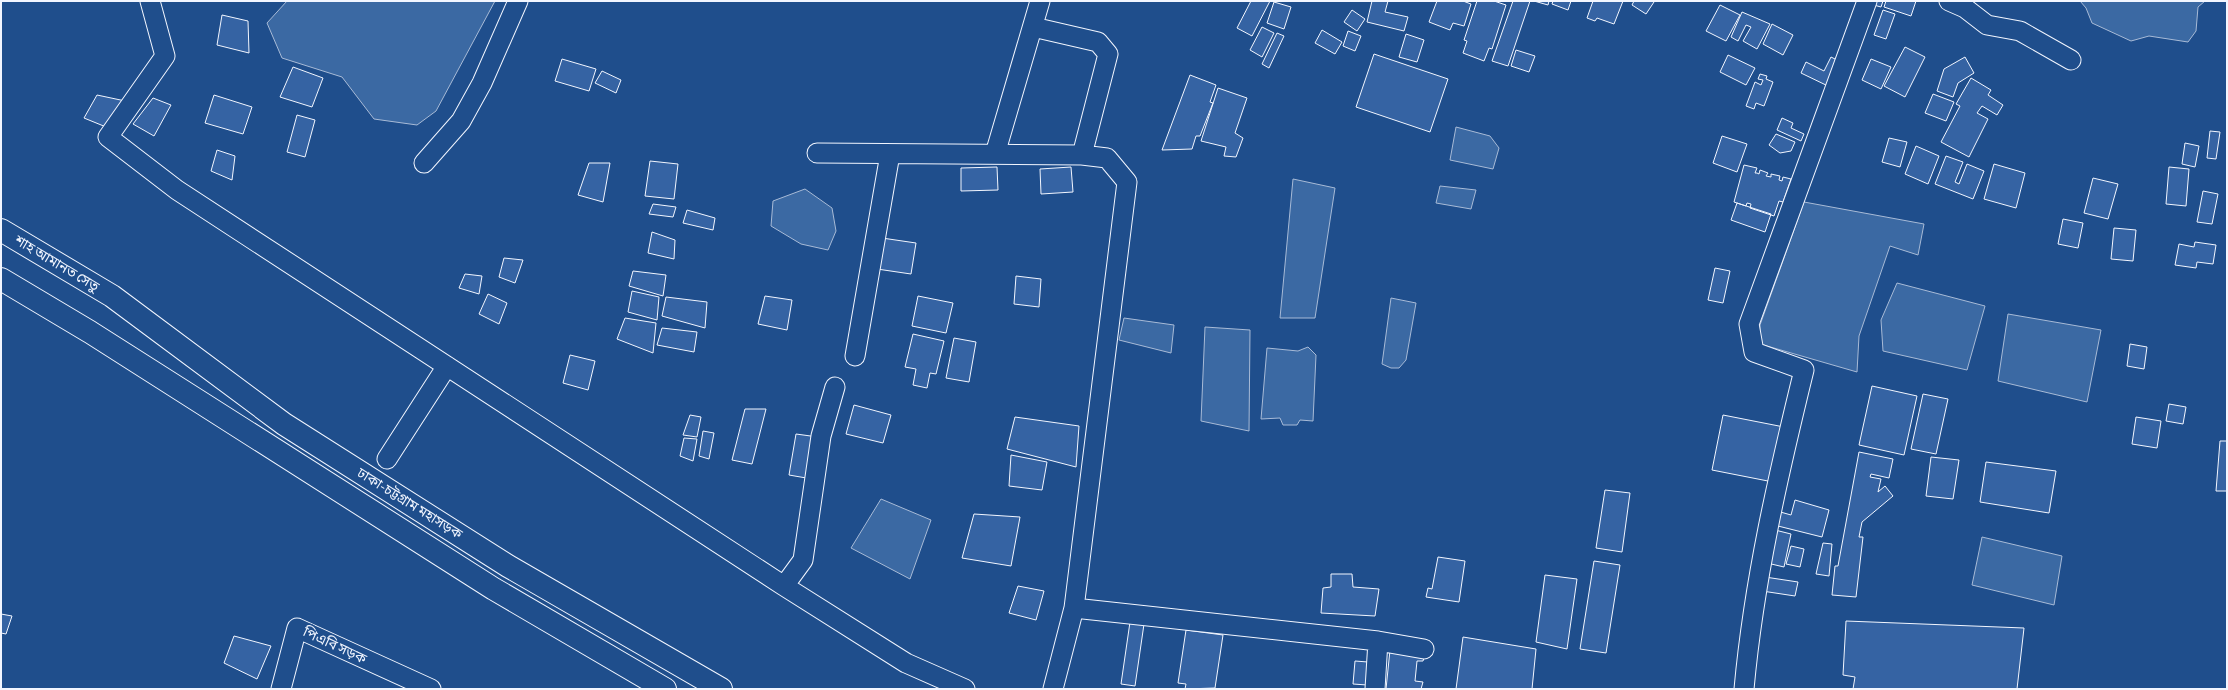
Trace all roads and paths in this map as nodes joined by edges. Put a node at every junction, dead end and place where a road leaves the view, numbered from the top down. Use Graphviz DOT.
graph roads {
  1 [pos="150,1"];
  2 [pos="518,1"];
  3 [pos="1040,1"];
  4 [pos="1867,1"];
  5 [pos="1949,1"];
  6 [pos="1033,27"];
  7 [pos="2071,60"];
  8 [pos="817,153"];
  9 [pos="890,154"];
  10 [pos="995,154"];
  11 [pos="1082,155"];
  12 [pos="424,163"];
  13 [pos="1,230"];
  14 [pos="1,279"];
  15 [pos="112,296"];
  16 [pos="855,356"];
  17 [pos="447,366"];
  18 [pos="835,387"];
  19 [pos="387,458"];
  20 [pos="784,586"];
  21 [pos="1074,608"];
  22 [pos="1378,641"];
  23 [pos="1424,648"];
  24 [pos="281,689"];
  25 [pos="430,689"];
  26 [pos="665,689"];
  27 [pos="721,689"];
  28 [pos="965,689"];
  29 [pos="1053,689"];
  30 [pos="1375,689"];
  31 [pos="1744,689"];
  1 -- 17 [label="street"];
  2 -- 12 [label="street"];
  3 -- 6 [label="street"];
  4 -- 31 [label="street"];
  5 -- 7 [label="street"];
  6 -- 10 [label="street"];
  6 -- 11 [label="street"];
  8 -- 9 [label="street"];
  9 -- 10 [label="street"];
  9 -- 16 [label="street"];
  10 -- 11 [label="street"];
  11 -- 21 [label="street"];
  13 -- 15 [label="highway, শাহ আমানত সেতু"];
  14 -- 26 [label="highway, ঢাকা-চট্টগ্রাম মহাসড়ক"];
  15 -- 27 [label="highway, ঢাকা-চট্টগ্রাম মহাসড়ক"];
  17 -- 19 [label="street"];
  17 -- 20 [label="street"];
  18 -- 20 [label="street"];
  20 -- 28 [label="street"];
  21 -- 22 [label="street"];
  21 -- 29 [label="street"];
  22 -- 23 [label="street"];
  22 -- 30 [label="street"];
  24 -- 25 [label="street, পিএবি সড়ক"];
}
